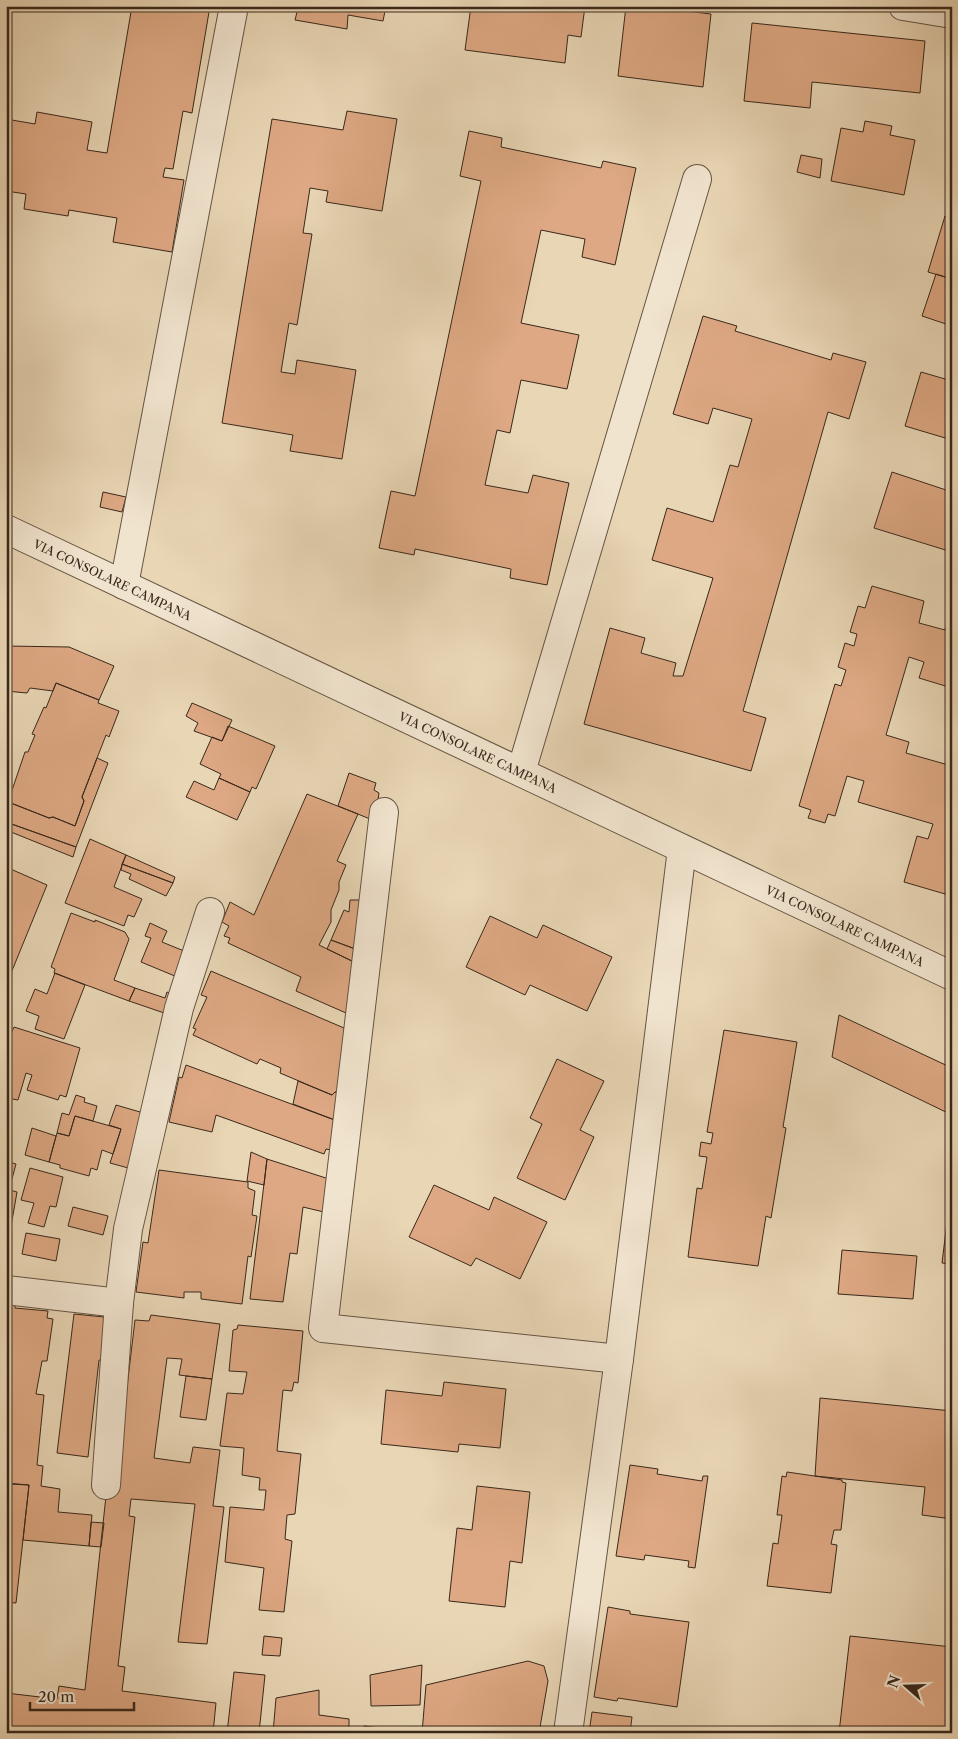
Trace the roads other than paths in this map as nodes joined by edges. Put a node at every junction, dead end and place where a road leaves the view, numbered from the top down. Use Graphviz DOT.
graph roads {
  1 [pos="234,6"];
  2 [pos="903,6"];
  3 [pos="952,14"];
  4 [pos="697,179"];
  5 [pos="6,529"];
  6 [pos="124,585"];
  7 [pos="520,772"];
  8 [pos="384,812"];
  9 [pos="682,849"];
  10 [pos="210,912"];
  11 [pos="952,976"];
  12 [pos="6,1290"];
  13 [pos="119,1303"];
  14 [pos="619,1359"];
  15 [pos="106,1485"];
  16 [pos="568,1733"];
  1 -- 6 [label="street"];
  2 -- 3 [label="street"];
  4 -- 7 [label="street"];
  5 -- 6 [label="street, VIA CONSOLARE CAMPANA"];
  6 -- 7 [label="street, VIA CONSOLARE CAMPANA"];
  7 -- 9 [label="street, VIA CONSOLARE CAMPANA"];
  8 -- 14 [label="street"];
  9 -- 11 [label="street, VIA CONSOLARE CAMPANA"];
  9 -- 14 [label="street"];
  10 -- 13 [label="street"];
  12 -- 13 [label="street"];
  13 -- 15 [label="street"];
  14 -- 16 [label="street"];
}
